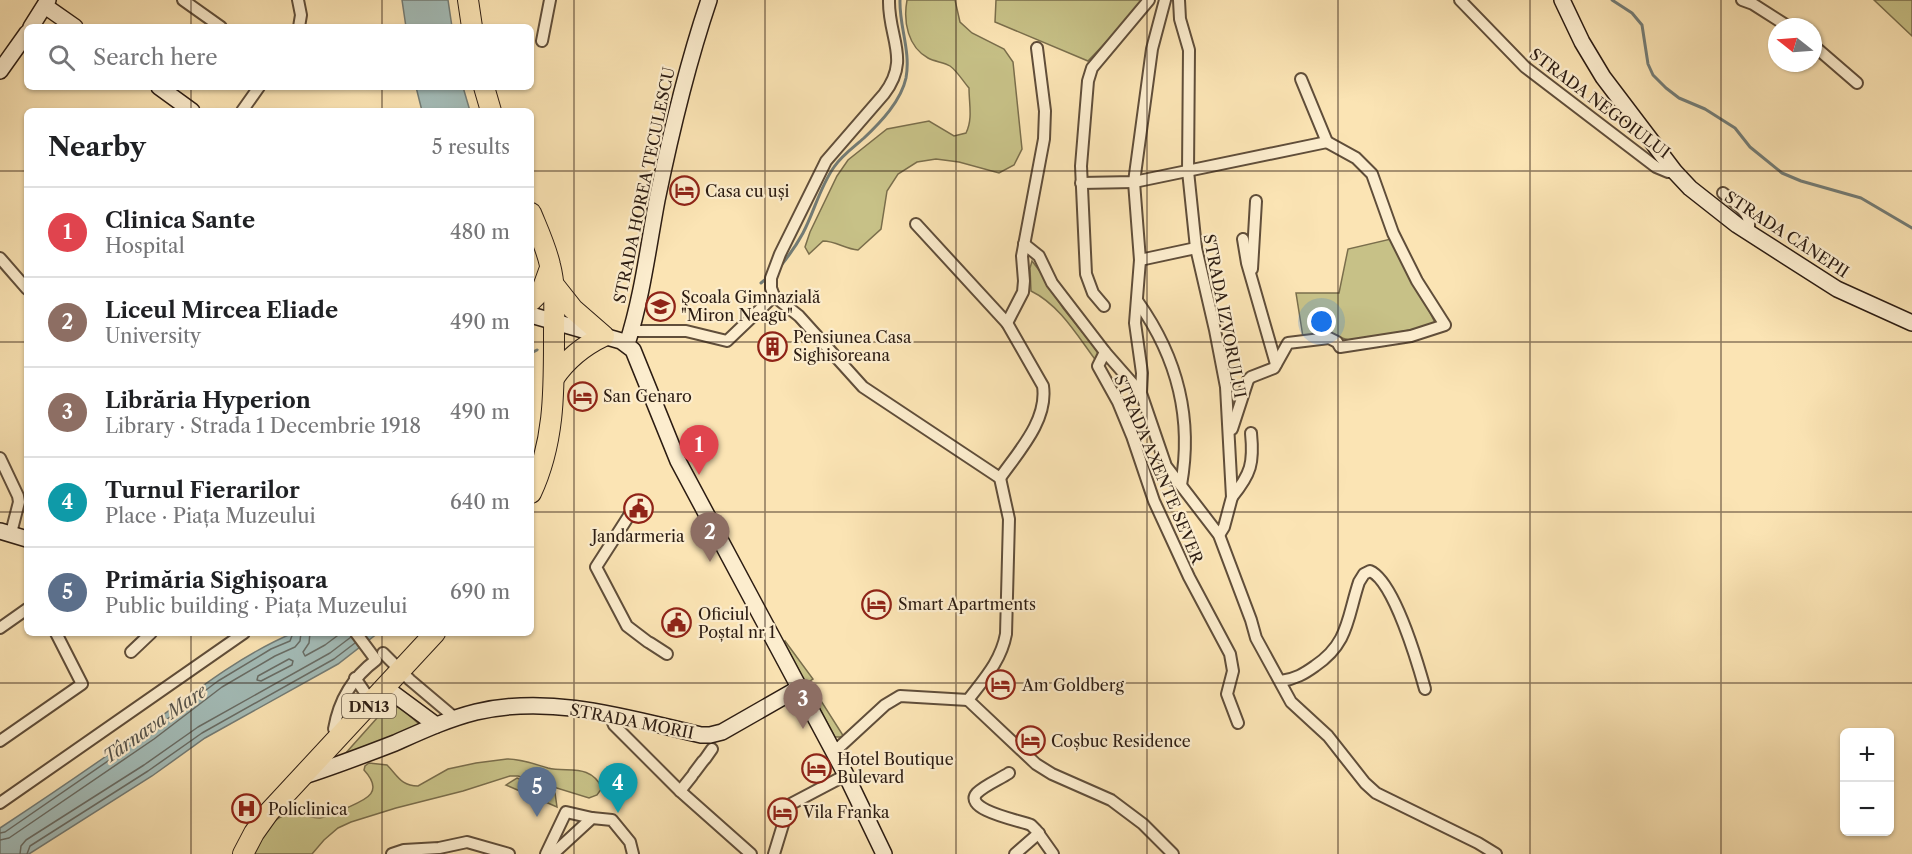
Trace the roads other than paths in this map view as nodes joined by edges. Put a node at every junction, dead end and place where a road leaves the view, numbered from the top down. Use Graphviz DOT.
graph roads {
  1 [pos="183,0"];
  2 [pos="298,0"];
  3 [pos="468,0"];
  4 [pos="550,0"];
  5 [pos="709,0"];
  6 [pos="889,0"];
  7 [pos="1149,0"];
  8 [pos="1165,0"];
  9 [pos="1179,0"];
  10 [pos="1460,0"];
  11 [pos="1562,0"];
  12 [pos="1742,0"];
  13 [pos="43,2"];
  14 [pos="1775,18"];
  15 [pos="32,24"];
  16 [pos="71,24"];
  17 [pos="217,24"];
  18 [pos="300,24"];
  19 [pos="472,24"];
  20 [pos="24,37"];
  21 [pos="542,41"];
  22 [pos="1036,48"];
  23 [pos="1822,53"];
  24 [pos="0,71"];
  25 [pos="1301,79"];
  26 [pos="1857,83"];
  27 [pos="163,90"];
  28 [pos="257,90"];
  29 [pos="485,90"];
  30 [pos="188,108"];
  31 [pos="244,108"];
  32 [pos="490,108"];
  33 [pos="1327,142"];
  34 [pos="1188,171"];
  35 [pos="1675,172"];
  36 [pos="1134,182"];
  37 [pos="1081,183"];
  38 [pos="1723,194"];
  39 [pos="1256,201"];
  40 [pos="534,221"];
  41 [pos="916,224"];
  42 [pos="1748,232"];
  43 [pos="1243,239"];
  44 [pos="1024,244"];
  45 [pos="1196,248"];
  46 [pos="0,258"];
  47 [pos="1140,260"];
  48 [pos="550,265"];
  49 [pos="1251,276"];
  50 [pos="554,285"];
  51 [pos="24,286"];
  52 [pos="774,296"];
  53 [pos="1138,302"];
  54 [pos="534,306"];
  55 [pos="1104,306"];
  56 [pos="534,309"];
  57 [pos="554,323"];
  58 [pos="1007,323"];
  59 [pos="1912,323"];
  60 [pos="604,336"];
  61 [pos="629,338"];
  62 [pos="1105,352"];
  63 [pos="1276,365"];
  64 [pos="554,378"];
  65 [pos="1141,393"];
  66 [pos="1251,433"];
  67 [pos="1230,441"];
  68 [pos="0,458"];
  69 [pos="1000,478"];
  70 [pos="534,484"];
  71 [pos="1181,485"];
  72 [pos="1232,497"];
  73 [pos="633,511"];
  74 [pos="5,532"];
  75 [pos="1219,535"];
  76 [pos="24,538"];
  77 [pos="24,611"];
  78 [pos="0,628"];
  79 [pos="58,636"];
  80 [pos="147,636"];
  81 [pos="240,636"];
  82 [pos="359,636"];
  83 [pos="432,636"];
  84 [pos="131,652"];
  85 [pos="667,654"];
  86 [pos="379,656"];
  87 [pos="401,671"];
  88 [pos="355,678"];
  89 [pos="1281,681"];
  90 [pos="386,688"];
  91 [pos="799,688"];
  92 [pos="1425,689"];
  93 [pos="366,694"];
  94 [pos="968,700"];
  95 [pos="609,714"];
  96 [pos="455,718"];
  97 [pos="1238,723"];
  98 [pos="436,725"];
  99 [pos="334,729"];
  100 [pos="0,741"];
  101 [pos="716,742"];
  102 [pos="834,752"];
  103 [pos="1009,773"];
  104 [pos="846,775"];
  105 [pos="301,777"];
  106 [pos="680,791"];
  107 [pos="0,803"];
  108 [pos="592,818"];
  109 [pos="1039,833"];
  110 [pos="426,851"];
  111 [pos="879,852"];
  112 [pos="243,854"];
  113 [pos="392,854"];
  114 [pos="509,854"];
  115 [pos="546,854"];
  116 [pos="553,854"];
  117 [pos="633,854"];
  118 [pos="751,854"];
  119 [pos="774,854"];
  120 [pos="1015,854"];
  121 [pos="1053,854"];
  122 [pos="1173,854"];
  123 [pos="1496,854"];
  1 -- 17 [label="street"];
  2 -- 18 [label="street"];
  3 -- 19 [label="highway"];
  4 -- 21 [label="street"];
  5 -- 61 [label="street, STRADA HOREA TECULESCU"];
  6 -- 52 [label="street"];
  7 -- 37 [label="street"];
  8 -- 36 [label="street"];
  9 -- 34 [label="street, STRADA IZVORULUI"];
  10 -- 35 [label="street, STRADA NEGOIULUI"];
  11 -- 35 [label="street, STRADA CÂNEPII"];
  12 -- 14 [label="street"];
  13 -- 15 [label="street"];
  13 -- 16 [label="street"];
  20 -- 24 [label="street"];
  22 -- 44 [label="street"];
  23 -- 26 [label="street"];
  25 -- 33 [label="street"];
  27 -- 30 [label="street"];
  28 -- 31 [label="street"];
  29 -- 32 [label="highway"];
  33 -- 34 [label="street"];
  33 -- 63 [label="street"];
  34 -- 36 [label="street"];
  34 -- 45 [label="street, STRADA IZVORULUI"];
  35 -- 42 [label="street, STRADA CÂNEPII"];
  36 -- 37 [label="street"];
  36 -- 47 [label="street"];
  37 -- 55 [label="street"];
  38 -- 42 [label="street"];
  39 -- 49 [label="street"];
  40 -- 48 [label="highway"];
  41 -- 58 [label="street"];
  42 -- 59 [label="street, STRADA CÂNEPII"];
  43 -- 49 [label="street"];
  44 -- 58 [label="street"];
  44 -- 62 [label="street"];
  45 -- 47 [label="street"];
  45 -- 67 [label="street, STRADA IZVORULUI"];
  46 -- 51 [label="street"];
  47 -- 53 [label="street"];
  48 -- 50 [label="highway"];
  48 -- 54 [label="highway"];
  49 -- 63 [label="street"];
  50 -- 57 [label="highway"];
  50 -- 60 [label="highway"];
  52 -- 61 [label="street"];
  52 -- 69 [label="street"];
  53 -- 65 [label="street"];
  53 -- 71 [label="street"];
  56 -- 57 [label="street"];
  57 -- 60 [label="street"];
  57 -- 64 [label="highway"];
  58 -- 69 [label="street"];
  60 -- 61 [label="street"];
  60 -- 64 [label="highway"];
  61 -- 91 [label="street"];
  62 -- 65 [label="street"];
  62 -- 97 [label="street, STRADA AXENTE SEVER"];
  63 -- 67 [label="street"];
  64 -- 70 [label="highway"];
  65 -- 71 [label="street"];
  66 -- 72 [label="street"];
  67 -- 72 [label="street, STRADA IZVORULUI"];
  68 -- 74 [label="street"];
  69 -- 94 [label="street"];
  71 -- 75 [label="street"];
  72 -- 75 [label="street, STRADA IZVORULUI"];
  73 -- 85 [label="street"];
  74 -- 76 [label="street"];
  75 -- 89 [label="street"];
  77 -- 78 [label="street"];
  79 -- 100 [label="street"];
  80 -- 84 [label="street"];
  81 -- 107 [label="street"];
  82 -- 86 [label="street"];
  83 -- 87 [label="highway, DN13"];
  86 -- 87 [label="street"];
  86 -- 88 [label="street"];
  87 -- 90 [label="highway, DN13"];
  87 -- 96 [label="street"];
  88 -- 93 [label="street"];
  88 -- 99 [label="street"];
  89 -- 92 [label="street"];
  89 -- 123 [label="street"];
  90 -- 98 [label="street"];
  90 -- 105 [label="highway, DN13"];
  91 -- 101 [label="street"];
  91 -- 102 [label="street"];
  94 -- 102 [label="street"];
  94 -- 122 [label="street"];
  95 -- 96 [label="street, STRADA MORII"];
  95 -- 101 [label="street, STRADA MORII"];
  95 -- 106 [label="street"];
  96 -- 98 [label="street, STRADA MORII"];
  98 -- 105 [label="street, STRADA MORII"];
  101 -- 106 [label="street"];
  102 -- 104 [label="street"];
  103 -- 109 [label="street"];
  104 -- 111 [label="street"];
  104 -- 119 [label="street"];
  105 -- 112 [label="highway, STRADA MORII / DN13"];
  106 -- 118 [label="street"];
  108 -- 115 [label="street"];
  108 -- 116 [label="street"];
  108 -- 117 [label="street"];
  109 -- 120 [label="street"];
  109 -- 121 [label="street"];
  110 -- 113 [label="street"];
  110 -- 114 [label="street"];
}
